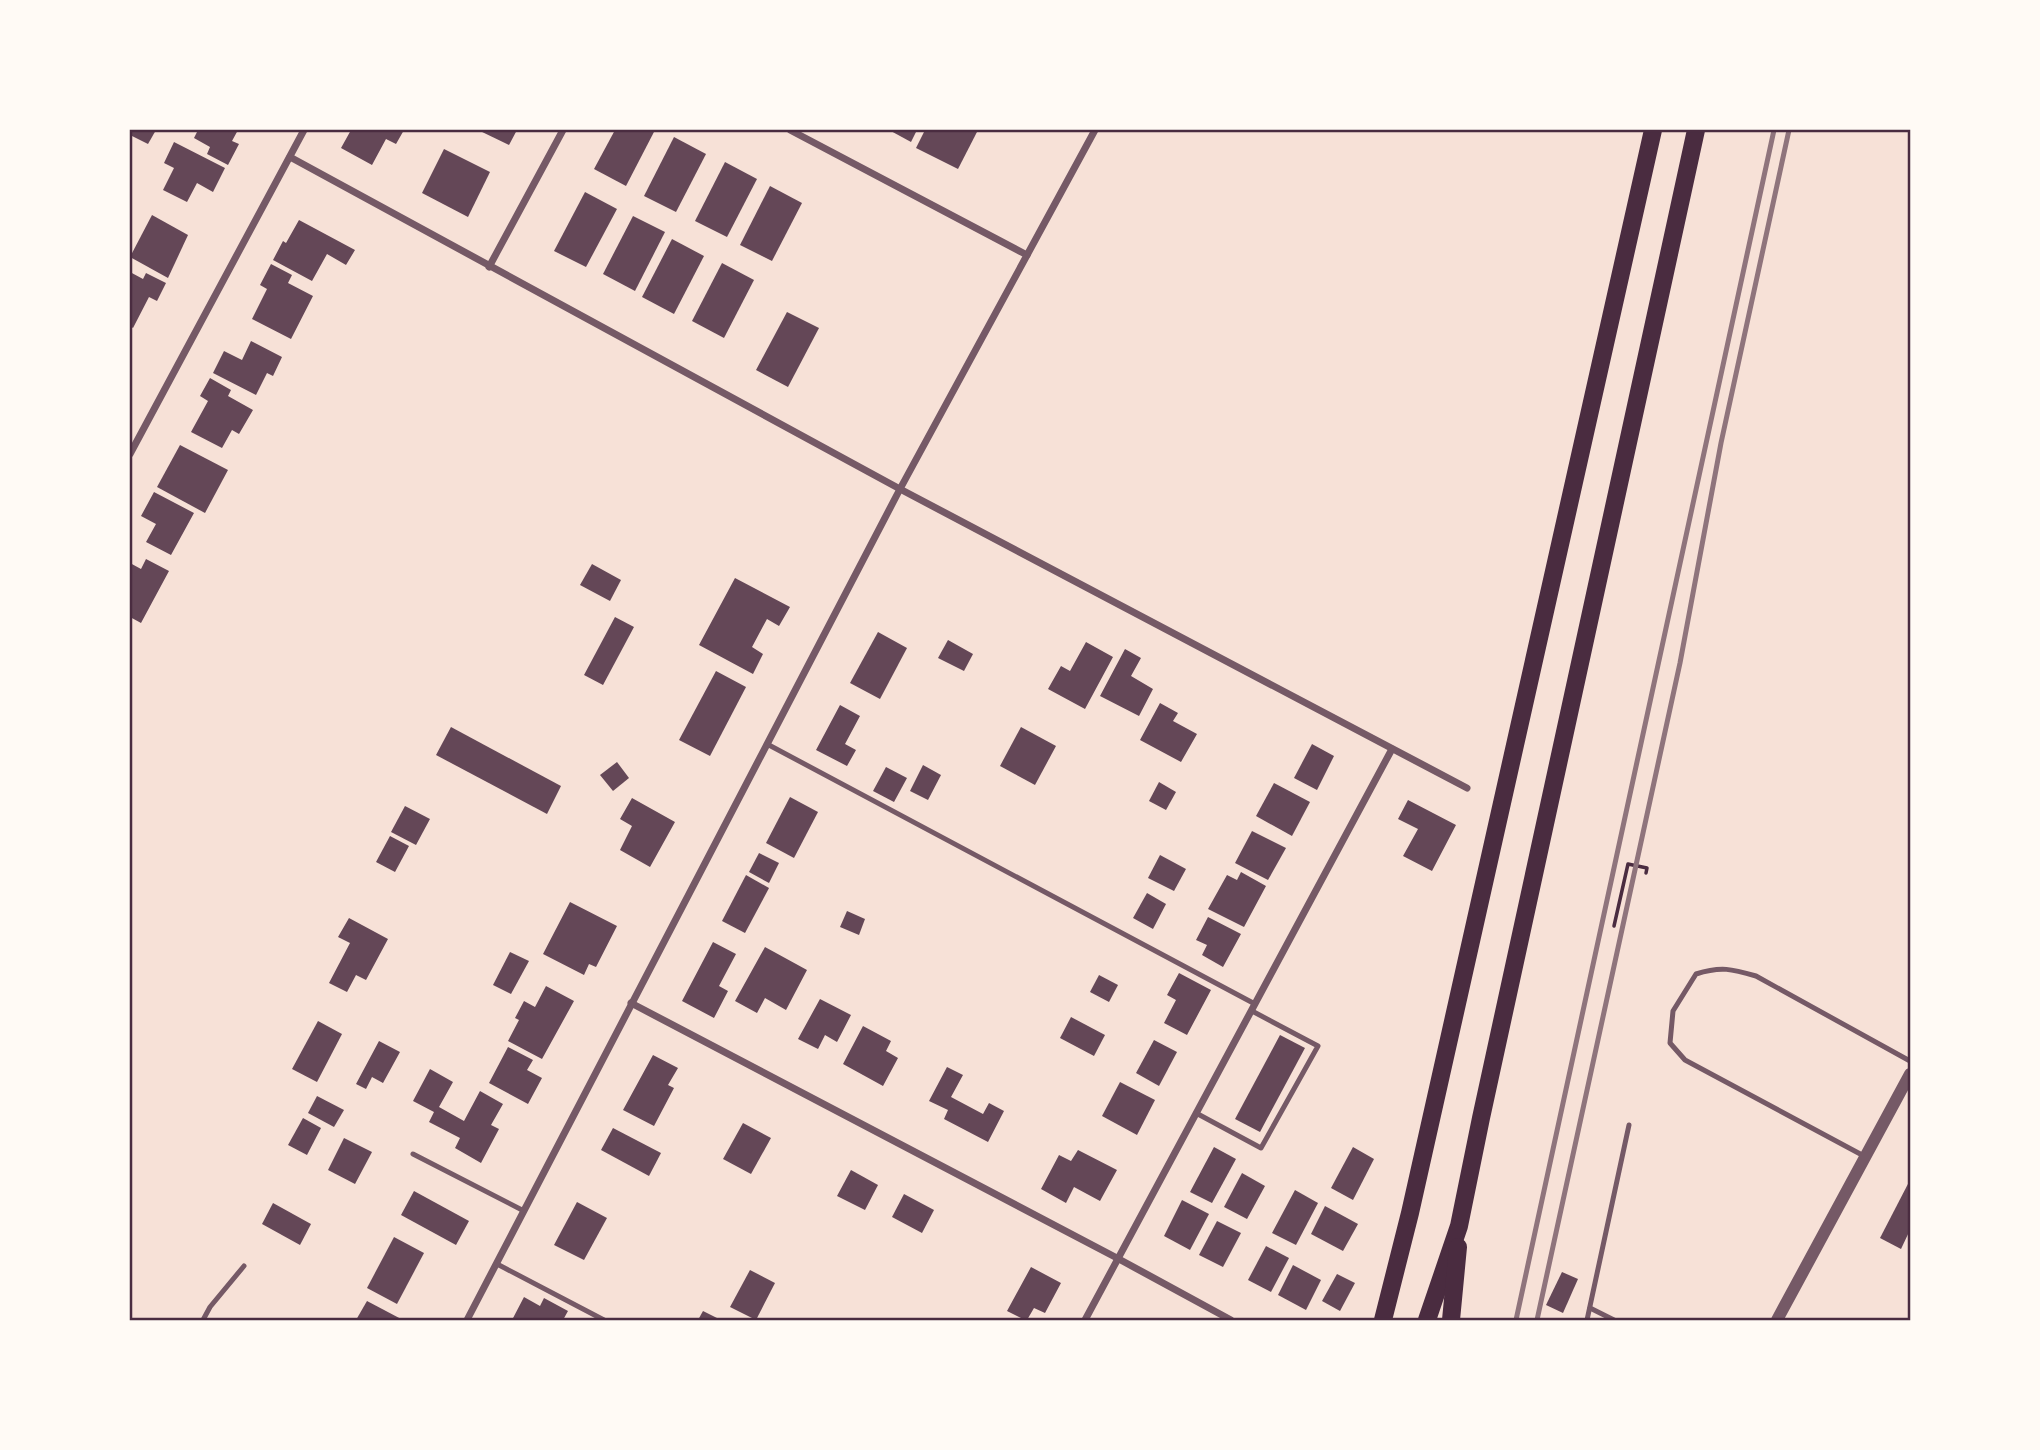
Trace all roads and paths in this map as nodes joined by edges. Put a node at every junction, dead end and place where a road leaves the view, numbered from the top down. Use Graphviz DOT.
graph roads {
  1 [pos="304,130"];
  2 [pos="562,130"];
  3 [pos="790,130"];
  4 [pos="1095,130"];
  5 [pos="1653,130"];
  6 [pos="1696,130"];
  7 [pos="290,157"];
  8 [pos="1027,255"];
  9 [pos="489,267"];
  10 [pos="130,454"];
  11 [pos="900,489"];
  12 [pos="766,744"];
  13 [pos="1392,748"];
  14 [pos="1467,788"];
  15 [pos="1646,873"];
  16 [pos="1614,926"];
  17 [pos="631,1003"];
  18 [pos="1253,1007"];
  19 [pos="1910,1061"];
  20 [pos="1910,1074"];
  21 [pos="1196,1113"];
  22 [pos="1629,1125"];
  23 [pos="413,1154"];
  24 [pos="1866,1157"];
  25 [pos="524,1211"];
  26 [pos="1459,1226"];
  27 [pos="1117,1258"];
  28 [pos="496,1264"];
  29 [pos="244,1266"];
  30 [pos="1590,1308"];
  31 [pos="203,1321"];
  32 [pos="467,1321"];
  33 [pos="604,1321"];
  34 [pos="1085,1321"];
  35 [pos="1231,1321"];
  36 [pos="1383,1321"];
  37 [pos="1427,1321"];
  38 [pos="1451,1321"];
  39 [pos="1587,1321"];
  40 [pos="1614,1321"];
  41 [pos="1777,1321"];
  1 -- 7 [label="street"];
  2 -- 9 [label="street"];
  3 -- 8 [label="street"];
  4 -- 8 [label="street"];
  5 -- 36 [label="main road"];
  6 -- 26 [label="main road"];
  7 -- 9 [label="street"];
  7 -- 10 [label="street"];
  8 -- 11 [label="street"];
  9 -- 11 [label="street"];
  11 -- 12 [label="street"];
  11 -- 13 [label="street"];
  12 -- 17 [label="street"];
  12 -- 18 [label="lane"];
  13 -- 14 [label="street"];
  13 -- 18 [label="street"];
  15 -- 16 [label="path"];
  17 -- 25 [label="street"];
  17 -- 27 [label="street"];
  18 -- 21 [label="street"];
  18 -- 21 [label="lane"];
  19 -- 24 [label="lane"];
  20 -- 24 [label="street"];
  21 -- 27 [label="street"];
  22 -- 30 [label="lane"];
  23 -- 25 [label="lane"];
  24 -- 41 [label="street"];
  25 -- 28 [label="street"];
  26 -- 37 [label="main road"];
  26 -- 38 [label="main road"];
  27 -- 34 [label="street"];
  27 -- 35 [label="street"];
  28 -- 32 [label="street"];
  28 -- 33 [label="lane"];
  29 -- 31 [label="lane"];
  30 -- 39 [label="lane"];
  30 -- 40 [label="lane"];
}
